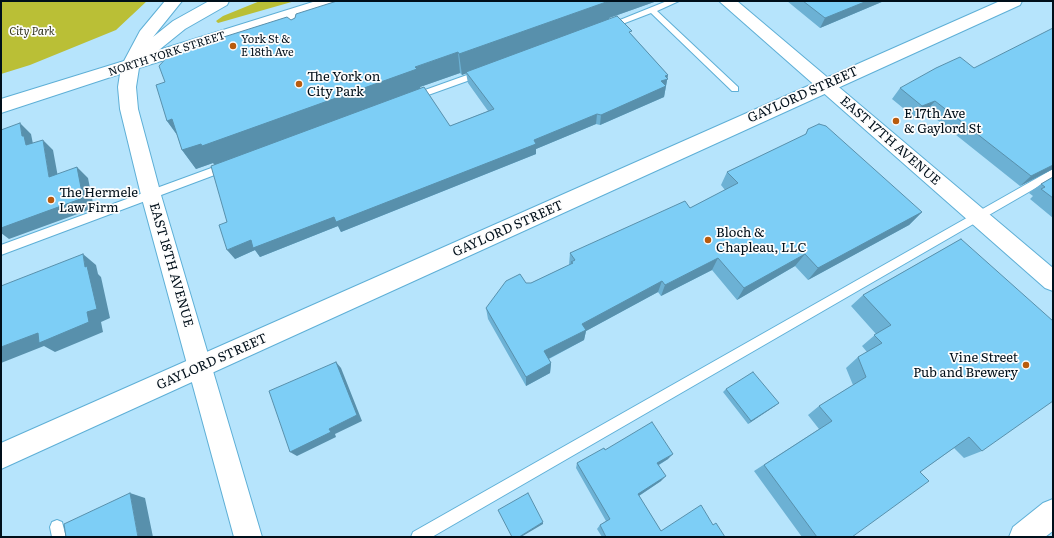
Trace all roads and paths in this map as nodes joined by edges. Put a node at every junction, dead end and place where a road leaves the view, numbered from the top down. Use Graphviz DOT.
graph roads {
  1 [pos="174,1"];
  2 [pos="221,1"];
  3 [pos="333,1"];
  4 [pos="675,1"];
  5 [pos="727,1"];
  6 [pos="1014,1"];
  7 [pos="652,10"];
  8 [pos="601,29"];
  9 [pos="131,65"];
  10 [pos="490,70"];
  11 [pos="825,85"];
  12 [pos="735,89"];
  13 [pos="408,100"];
  14 [pos="1,106"];
  15 [pos="232,165"];
  16 [pos="1053,173"];
  17 [pos="151,195"];
  18 [pos="978,216"];
  19 [pos="1,250"];
  20 [pos="1053,281"];
  21 [pos="200,368"];
  22 [pos="1,456"];
  23 [pos="1053,513"];
  24 [pos="248,537"];
  25 [pos="418,537"];
  26 [pos="1023,537"];
  1 -- 9 [label="main road, EAST 18TH AVENUE"];
  2 -- 9 [label="main road"];
  3 -- 9 [label="main road, NORTH YORK STREET"];
  4 -- 7 [label="lane"];
  5 -- 11 [label="main road, EAST 17TH AVENUE"];
  6 -- 11 [label="main road, GAYLORD STREET"];
  7 -- 8 [label="lane"];
  7 -- 12 [label="lane"];
  9 -- 14 [label="main road, NORTH YORK STREET"];
  9 -- 17 [label="main road, EAST 18TH AVENUE"];
  10 -- 13 [label="lane"];
  11 -- 18 [label="main road, EAST 17TH AVENUE"];
  11 -- 21 [label="main road, GAYLORD STREET"];
  15 -- 17 [label="lane"];
  16 -- 18 [label="lane"];
  17 -- 19 [label="lane"];
  17 -- 21 [label="main road, EAST 18TH AVENUE"];
  18 -- 20 [label="main road, EAST 17TH AVENUE"];
  18 -- 25 [label="lane"];
  21 -- 22 [label="main road, GAYLORD STREET"];
  21 -- 24 [label="main road, EAST 18TH AVENUE"];
  23 -- 26 [label="main road"];
}
